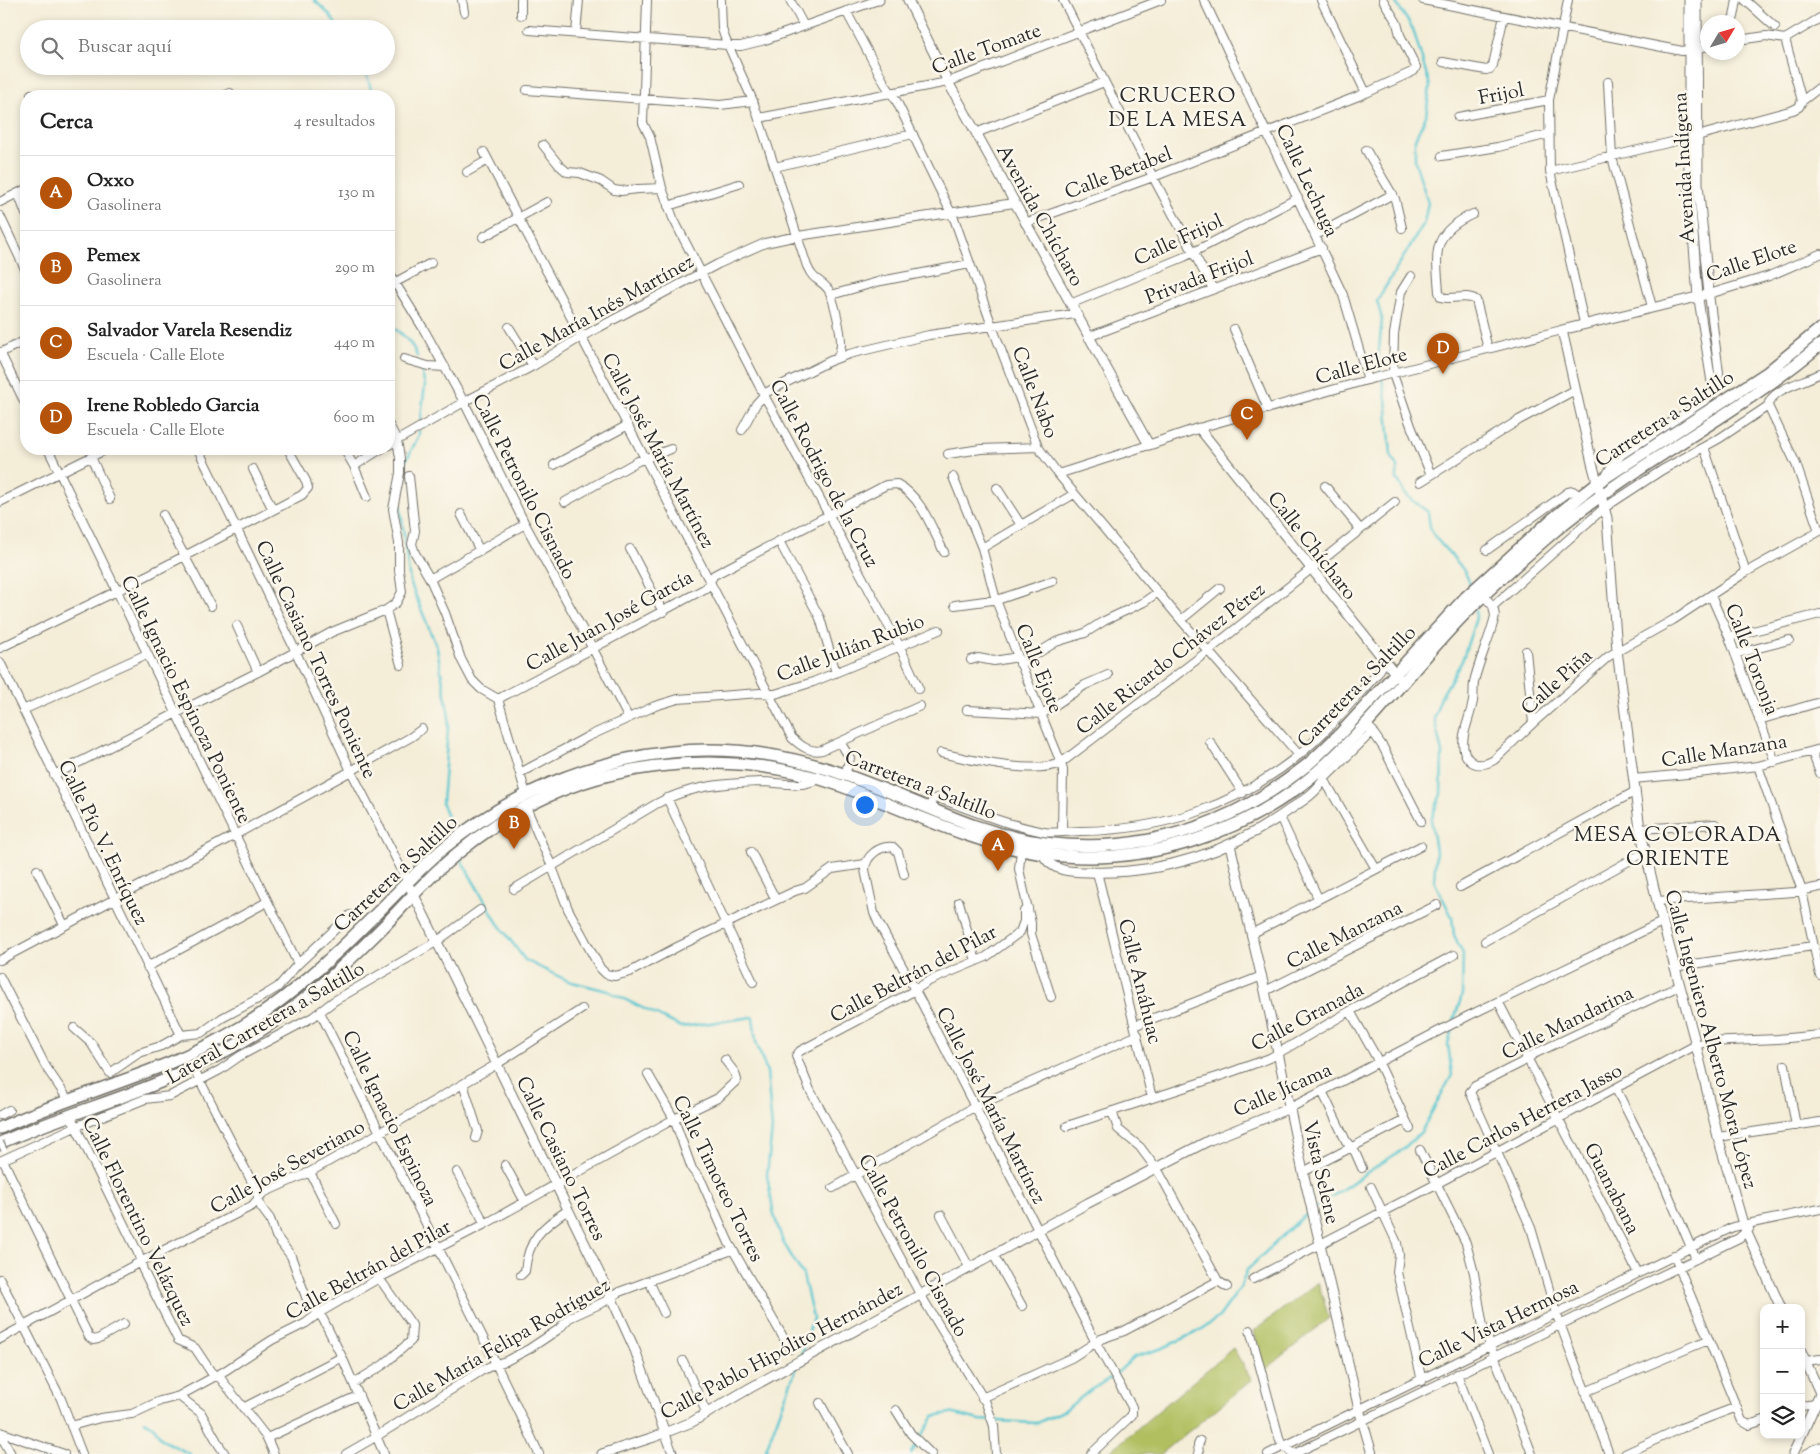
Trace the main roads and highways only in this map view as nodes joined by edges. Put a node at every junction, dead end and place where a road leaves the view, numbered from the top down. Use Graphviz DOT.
graph roads {
  1 [pos="1820,329"];
  2 [pos="1820,346"];
  3 [pos="1480,593"];
  4 [pos="1398,678"];
  5 [pos="0,1128"];
  6 [pos="1,1145"];
  1 -- 3 [label="main road, Carretera a Saltillo"];
  2 -- 3 [label="main road, Carretera a Saltillo"];
  3 -- 4 [label="main road, Carretera a Saltillo"];
  3 -- 4 [label="main road, Carretera a Saltillo"];
  4 -- 5 [label="main road, Carretera a Saltillo"];
  4 -- 6 [label="main road, Carretera a Saltillo"];
}
